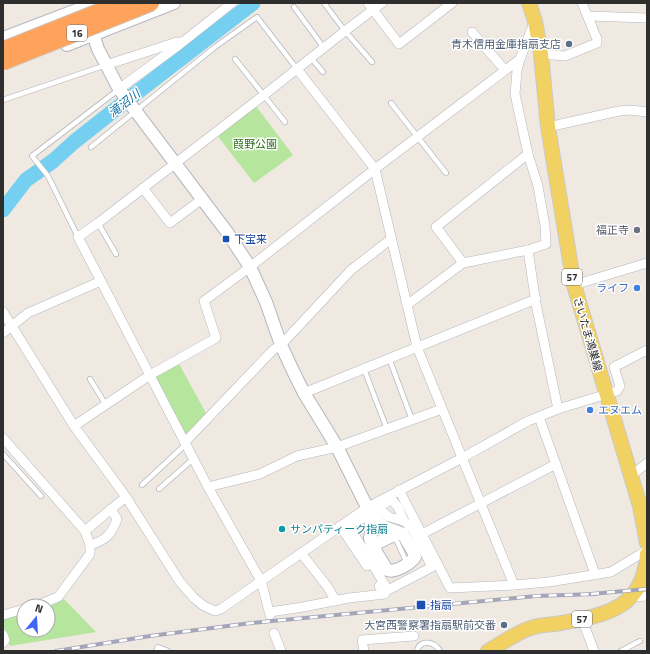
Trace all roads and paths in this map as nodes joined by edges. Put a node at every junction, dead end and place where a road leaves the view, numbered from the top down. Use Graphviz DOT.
graph roads {
  1 [pos="96,3"];
  2 [pos="121,3"];
  3 [pos="151,3"];
  4 [pos="174,3"];
  5 [pos="232,3"];
  6 [pos="324,3"];
  7 [pos="382,3"];
  8 [pos="452,3"];
  9 [pos="529,3"];
  10 [pos="582,3"];
  11 [pos="83,5"];
  12 [pos="370,6"];
  13 [pos="294,7"];
  14 [pos="588,16"];
  15 [pos="647,18"];
  16 [pos="535,21"];
  17 [pos="344,31"];
  18 [pos="472,32"];
  19 [pos="93,35"];
  20 [pos="3,38"];
  21 [pos="183,42"];
  22 [pos="324,48"];
  23 [pos="3,50"];
  24 [pos="541,54"];
  25 [pos="311,58"];
  26 [pos="236,59"];
  27 [pos="520,59"];
  28 [pos="3,62"];
  29 [pos="372,62"];
  30 [pos="106,65"];
  31 [pos="297,69"];
  32 [pos="3,70"];
  33 [pos="505,70"];
  34 [pos="323,72"];
  35 [pos="120,92"];
  36 [pos="264,95"];
  37 [pos="3,100"];
  38 [pos="391,103"];
  39 [pos="133,110"];
  40 [pos="647,112"];
  41 [pos="285,122"];
  42 [pos="548,127"];
  43 [pos="417,137"];
  44 [pos="91,147"];
  45 [pos="528,154"];
  46 [pos="174,163"];
  47 [pos="375,169"];
  48 [pos="446,173"];
  49 [pos="143,188"];
  50 [pos="202,199"];
  51 [pos="98,223"];
  52 [pos="78,237"];
  53 [pos="391,239"];
  54 [pos="528,250"];
  55 [pos="116,254"];
  56 [pos="463,263"];
  57 [pos="647,263"];
  58 [pos="250,267"];
  59 [pos="101,282"];
  60 [pos="574,285"];
  61 [pos="536,298"];
  62 [pos="407,305"];
  63 [pos="3,312"];
  64 [pos="13,326"];
  65 [pos="3,333"];
  66 [pos="280,345"];
  67 [pos="417,347"];
  68 [pos="647,350"];
  69 [pos="389,358"];
  70 [pos="364,369"];
  71 [pos="150,375"];
  72 [pos="90,379"];
  73 [pos="304,393"];
  74 [pos="606,394"];
  75 [pos="106,405"];
  76 [pos="442,409"];
  77 [pos="558,409"];
  78 [pos="539,417"];
  79 [pos="412,420"];
  80 [pos="74,426"];
  81 [pos="387,429"];
  82 [pos="3,438"];
  83 [pos="185,443"];
  84 [pos="337,447"];
  85 [pos="3,454"];
  86 [pos="462,458"];
  87 [pos="194,459"];
  88 [pos="647,463"];
  89 [pos="556,464"];
  90 [pos="632,475"];
  91 [pos="142,485"];
  92 [pos="208,487"];
  93 [pos="158,489"];
  94 [pos="400,492"];
  95 [pos="40,496"];
  96 [pos="126,497"];
  97 [pos="392,500"];
  98 [pos="481,504"];
  99 [pos="111,509"];
  100 [pos="373,510"];
  101 [pos="404,521"];
  102 [pos="344,527"];
  103 [pos="85,531"];
  104 [pos="422,534"];
  105 [pos="398,535"];
  106 [pos="647,538"];
  107 [pos="90,545"];
  108 [pos="375,550"];
  109 [pos="647,550"];
  110 [pos="301,553"];
  111 [pos="647,554"];
  112 [pos="595,574"];
  113 [pos="645,579"];
  114 [pos="261,580"];
  115 [pos="514,585"];
  116 [pos="647,596"];
  117 [pos="630,597"];
  118 [pos="56,598"];
  119 [pos="336,601"];
  120 [pos="16,612"];
  121 [pos="3,615"];
  122 [pos="582,619"];
  123 [pos="274,633"];
  124 [pos="3,635"];
  125 [pos="414,636"];
  126 [pos="640,641"];
  127 [pos="3,643"];
  128 [pos="422,644"];
  129 [pos="157,649"];
  130 [pos="168,651"];
  131 [pos="281,651"];
  132 [pos="364,651"];
  133 [pos="417,651"];
  134 [pos="440,651"];
  135 [pos="488,651"];
  136 [pos="594,651"];
  137 [pos="621,651"];
  1 -- 11 [label="street"];
  2 -- 23 [label="highway, 16, bridge"];
  3 -- 28 [label="highway, 16, bridge"];
  4 -- 19 [label="street"];
  5 -- 21 [label="street"];
  6 -- 17 [label="lane"];
  7 -- 12 [label="street"];
  8 -- 12 [label="street"];
  9 -- 16 [label="main road, さいたま鴻巣線 / 57"];
  10 -- 14 [label="street"];
  11 -- 19 [label="street"];
  11 -- 20 [label="street"];
  12 -- 17 [label="street"];
  13 -- 22 [label="lane"];
  14 -- 15 [label="street"];
  14 -- 24 [label="street"];
  16 -- 24 [label="main road, さいたま鴻巣線 / 57"];
  16 -- 27 [label="street"];
  17 -- 22 [label="street"];
  17 -- 29 [label="lane"];
  18 -- 33 [label="street"];
  19 -- 30 [label="street"];
  19 -- 32 [label="street"];
  21 -- 30 [label="street"];
  21 -- 35 [label="street"];
  22 -- 25 [label="street"];
  24 -- 42 [label="main road, さいたま鴻巣線 / 57"];
  25 -- 31 [label="street"];
  25 -- 34 [label="lane"];
  26 -- 36 [label="lane"];
  27 -- 33 [label="street"];
  27 -- 45 [label="street"];
  30 -- 35 [label="street"];
  30 -- 37 [label="lane"];
  31 -- 36 [label="street"];
  31 -- 39 [label="lane"];
  31 -- 47 [label="street"];
  33 -- 43 [label="street"];
  35 -- 39 [label="street"];
  35 -- 52 [label="lane"];
  36 -- 41 [label="lane"];
  36 -- 46 [label="street"];
  38 -- 43 [label="lane"];
  39 -- 44 [label="lane"];
  39 -- 46 [label="street"];
  40 -- 42 [label="street"];
  42 -- 60 [label="main road, さいたま鴻巣線 / 57"];
  43 -- 47 [label="street"];
  43 -- 48 [label="lane"];
  45 -- 54 [label="street"];
  45 -- 56 [label="street"];
  46 -- 49 [label="street"];
  46 -- 50 [label="street"];
  47 -- 53 [label="street"];
  47 -- 58 [label="street"];
  49 -- 50 [label="street"];
  49 -- 51 [label="street"];
  50 -- 58 [label="street"];
  51 -- 52 [label="street"];
  51 -- 55 [label="lane"];
  52 -- 59 [label="street"];
  53 -- 62 [label="street"];
  53 -- 66 [label="street"];
  54 -- 56 [label="street"];
  54 -- 61 [label="street"];
  56 -- 62 [label="street"];
  57 -- 60 [label="street"];
  58 -- 66 [label="street"];
  58 -- 71 [label="street"];
  59 -- 64 [label="street"];
  59 -- 71 [label="street"];
  60 -- 74 [label="main road, さいたま鴻巣線 / 57"];
  61 -- 67 [label="street"];
  61 -- 77 [label="street"];
  62 -- 67 [label="street"];
  63 -- 64 [label="street"];
  64 -- 65 [label="street"];
  64 -- 80 [label="street"];
  66 -- 73 [label="street"];
  66 -- 83 [label="street"];
  67 -- 69 [label="street"];
  67 -- 76 [label="street"];
  68 -- 74 [label="street"];
  69 -- 70 [label="street"];
  69 -- 79 [label="lane"];
  70 -- 73 [label="street"];
  70 -- 81 [label="lane"];
  71 -- 75 [label="street"];
  71 -- 83 [label="street"];
  72 -- 75 [label="lane"];
  73 -- 84 [label="street"];
  74 -- 77 [label="street"];
  74 -- 90 [label="main road, さいたま鴻巣線 / 57"];
  75 -- 80 [label="street"];
  76 -- 79 [label="street"];
  76 -- 86 [label="street"];
  77 -- 78 [label="street"];
  78 -- 86 [label="street"];
  78 -- 89 [label="street"];
  79 -- 81 [label="street"];
  80 -- 96 [label="street"];
  81 -- 84 [label="street"];
  82 -- 103 [label="street"];
  83 -- 87 [label="street"];
  83 -- 91 [label="lane"];
  84 -- 92 [label="street"];
  84 -- 100 [label="street"];
  85 -- 95 [label="lane"];
  86 -- 94 [label="street"];
  86 -- 98 [label="street"];
  87 -- 92 [label="street"];
  87 -- 93 [label="lane"];
  88 -- 90 [label="street"];
  89 -- 98 [label="street"];
  89 -- 112 [label="street"];
  90 -- 106 [label="main road, さいたま鴻巣線 / 57"];
  92 -- 114 [label="street"];
  94 -- 97 [label="street"];
  94 -- 100 [label="street"];
  94 -- 104 [label="street"];
  96 -- 99 [label="street"];
  96 -- 114 [label="street"];
  97 -- 100 [label="street"];
  97 -- 101 [label="street"];
  98 -- 104 [label="street"];
  98 -- 115 [label="street"];
  99 -- 103 [label="street"];
  99 -- 107 [label="street"];
  100 -- 101 [label="street"];
  100 -- 102 [label="street"];
  100 -- 105 [label="street"];
  100 -- 108 [label="street"];
  101 -- 102 [label="street"];
  102 -- 110 [label="street"];
  102 -- 119 [label="street"];
  103 -- 107 [label="street"];
  104 -- 115 [label="street"];
  105 -- 108 [label="street"];
  105 -- 108 [label="street"];
  107 -- 118 [label="street"];
  109 -- 112 [label="street"];
  110 -- 114 [label="street"];
  110 -- 119 [label="street"];
  111 -- 113 [label="main road, 57"];
  112 -- 115 [label="street"];
  113 -- 117 [label="main road, 57"];
  114 -- 119 [label="street"];
  116 -- 117 [label="street"];
  117 -- 122 [label="main road, 57"];
  120 -- 121 [label="street"];
  122 -- 135 [label="main road, 57"];
  122 -- 136 [label="street"];
  123 -- 131 [label="street"];
  124 -- 127 [label="street"];
  125 -- 128 [label="lane"];
  125 -- 132 [label="street"];
  126 -- 137 [label="lane"];
  128 -- 133 [label="lane"];
  128 -- 134 [label="lane"];
  129 -- 130 [label="lane"];
}
